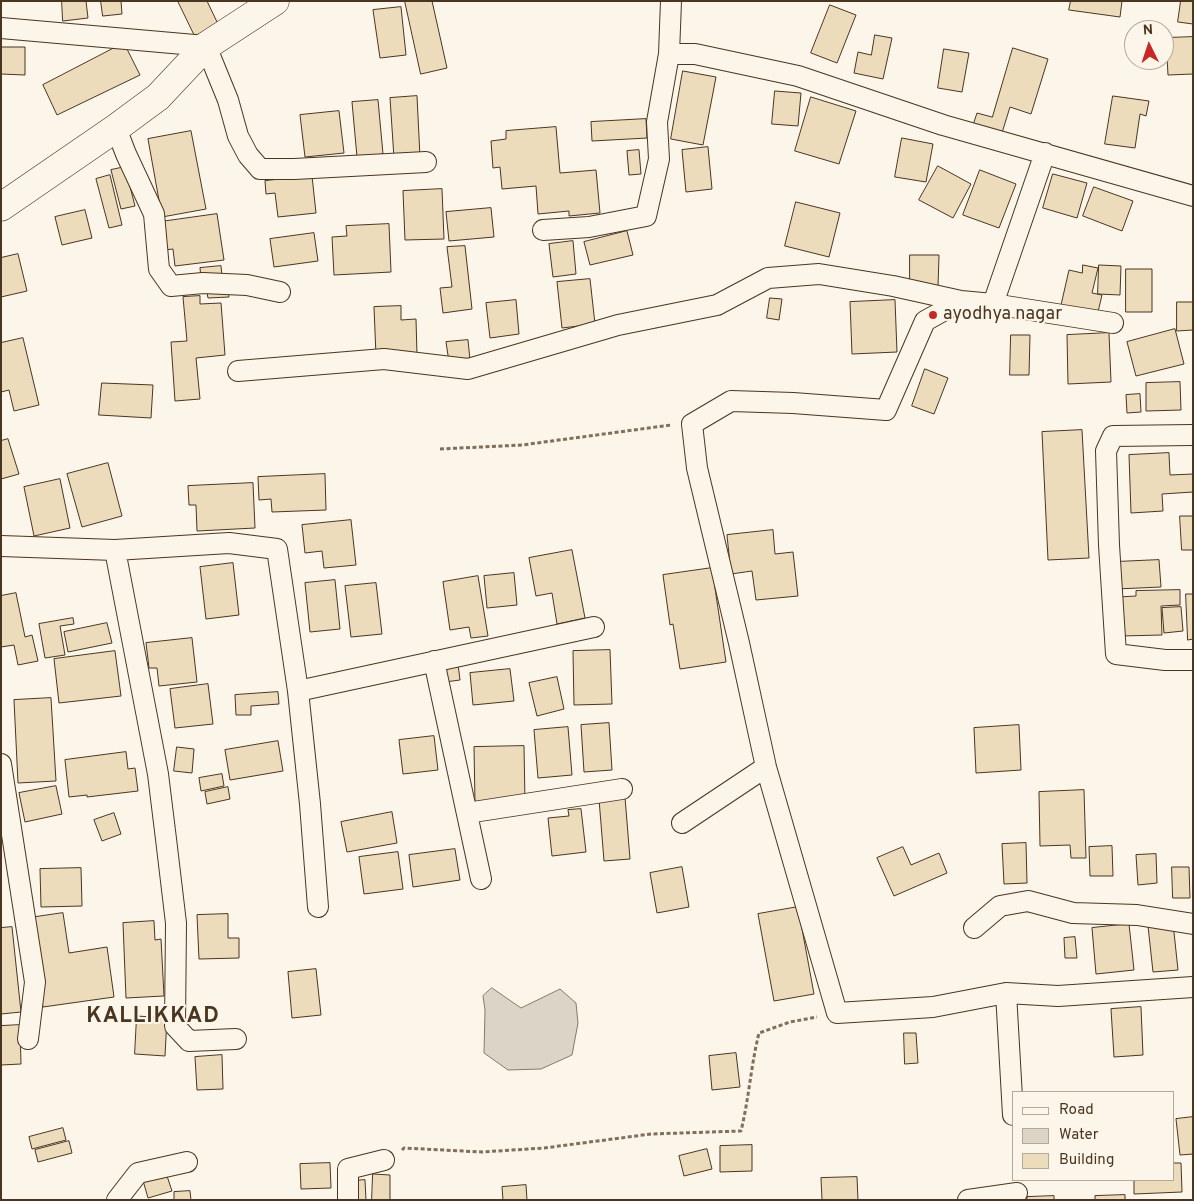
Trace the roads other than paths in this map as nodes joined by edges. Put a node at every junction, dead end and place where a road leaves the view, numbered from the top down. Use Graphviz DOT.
graph roads {
  1 [pos="275,1"];
  2 [pos="671,1"];
  3 [pos="1,28"];
  4 [pos="206,46"];
  5 [pos="669,54"];
  6 [pos="116,128"];
  7 [pos="1045,153"];
  8 [pos="426,162"];
  9 [pos="1193,196"];
  10 [pos="1,207"];
  11 [pos="543,230"];
  12 [pos="280,292"];
  13 [pos="961,301"];
  14 [pos="993,304"];
  15 [pos="1113,323"];
  16 [pos="238,371"];
  17 [pos="1193,435"];
  18 [pos="1,546"];
  19 [pos="115,550"];
  20 [pos="594,627"];
  21 [pos="1193,660"];
  22 [pos="434,661"];
  23 [pos="298,691"];
  24 [pos="1,764"];
  25 [pos="766,767"];
  26 [pos="622,789"];
  27 [pos="467,814"];
  28 [pos="682,823"];
  29 [pos="481,879"];
  30 [pos="318,907"];
  31 [pos="1193,924"];
  32 [pos="974,928"];
  33 [pos="1193,988"];
  34 [pos="1006,993"];
  35 [pos="28,1039"];
  36 [pos="236,1039"];
  37 [pos="1012,1098"];
  38 [pos="384,1160"];
  39 [pos="187,1162"];
  40 [pos="1017,1191"];
  41 [pos="117,1200"];
  42 [pos="348,1200"];
  43 [pos="968,1200"];
  1 -- 4 [label="main road"];
  2 -- 5 [label="street"];
  3 -- 4 [label="street"];
  4 -- 6 [label="main road"];
  4 -- 8 [label="street"];
  5 -- 7 [label="street"];
  5 -- 11 [label="street"];
  6 -- 10 [label="main road"];
  6 -- 12 [label="street"];
  7 -- 9 [label="street"];
  7 -- 14 [label="street"];
  13 -- 14 [label="street"];
  13 -- 16 [label="street"];
  13 -- 25 [label="street"];
  14 -- 15 [label="street"];
  17 -- 21 [label="street"];
  18 -- 19 [label="street"];
  19 -- 23 [label="street"];
  19 -- 36 [label="street"];
  20 -- 22 [label="street"];
  22 -- 23 [label="street"];
  22 -- 27 [label="street"];
  23 -- 30 [label="street"];
  24 -- 35 [label="street"];
  25 -- 28 [label="street"];
  25 -- 34 [label="street"];
  26 -- 27 [label="street"];
  27 -- 29 [label="street"];
  31 -- 32 [label="street"];
  33 -- 34 [label="street"];
  34 -- 37 [label="street"];
  38 -- 42 [label="street"];
  39 -- 41 [label="street"];
  40 -- 43 [label="street"];
}
